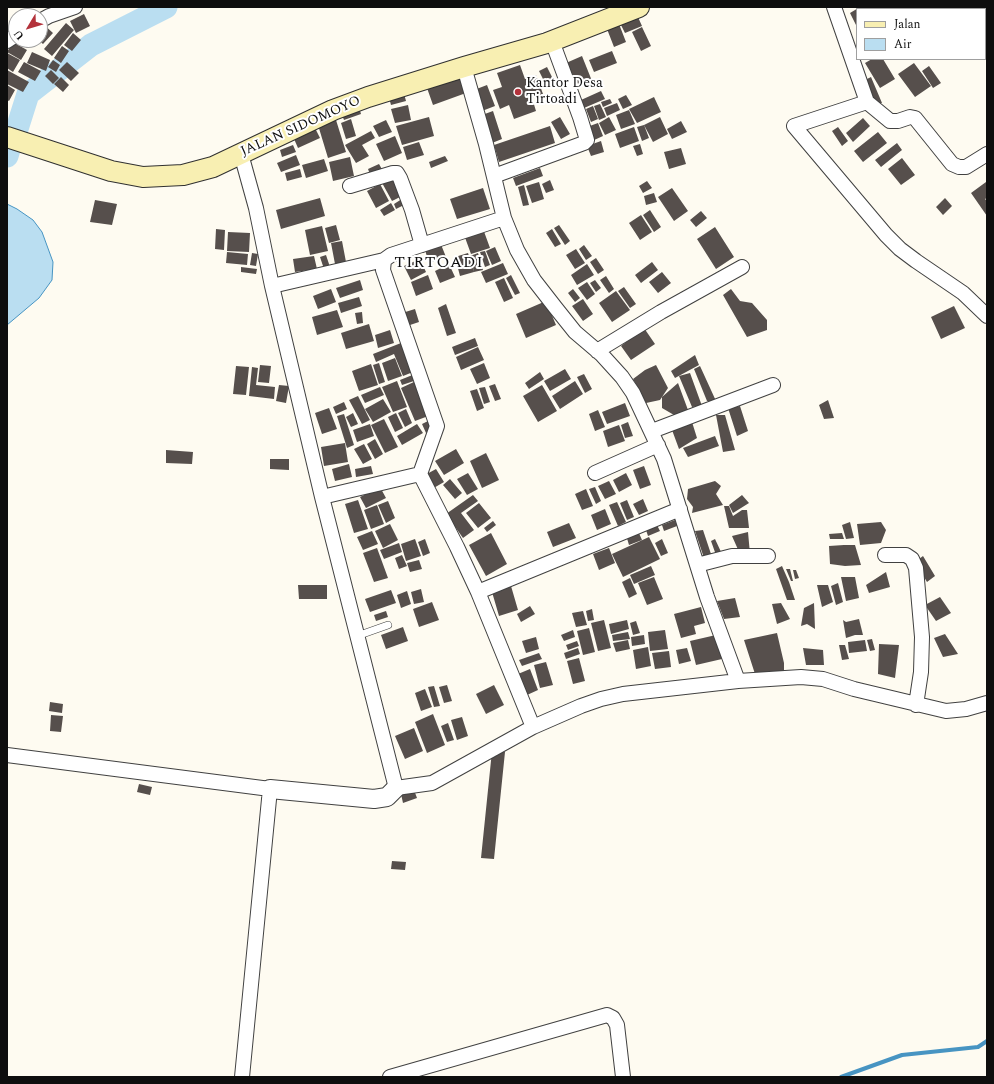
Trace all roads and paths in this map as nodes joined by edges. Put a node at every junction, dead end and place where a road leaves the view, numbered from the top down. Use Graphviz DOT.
graph roads {
  1 [pos="75,7"];
  2 [pos="638,7"];
  3 [pos="834,7"];
  4 [pos="56,10"];
  5 [pos="552,41"];
  6 [pos="464,67"];
  7 [pos="867,102"];
  8 [pos="7,137"];
  9 [pos="241,154"];
  10 [pos="987,154"];
  11 [pos="494,176"];
  12 [pos="350,186"];
  13 [pos="504,218"];
  14 [pos="422,244"];
  15 [pos="384,260"];
  16 [pos="742,267"];
  17 [pos="272,286"];
  18 [pos="987,316"];
  19 [pos="597,350"];
  20 [pos="773,385"];
  21 [pos="652,431"];
  22 [pos="658,445"];
  23 [pos="595,473"];
  24 [pos="420,474"];
  25 [pos="322,497"];
  26 [pos="680,509"];
  27 [pos="885,555"];
  28 [pos="768,556"];
  29 [pos="697,565"];
  30 [pos="478,592"];
  31 [pos="388,625"];
  32 [pos="357,636"];
  33 [pos="738,681"];
  34 [pos="987,703"];
  35 [pos="916,705"];
  36 [pos="533,727"];
  37 [pos="7,755"];
  38 [pos="396,788"];
  39 [pos="270,789"];
  40 [pos="242,1077"];
  41 [pos="390,1077"];
  42 [pos="623,1077"];
  1 -- 4 [label="street"];
  2 -- 5 [label="main road, JALAN SIDOMOYO"];
  3 -- 7 [label="street"];
  5 -- 6 [label="main road, JALAN SIDOMOYO"];
  5 -- 11 [label="street"];
  6 -- 9 [label="main road, JALAN SIDOMOYO"];
  6 -- 11 [label="street"];
  7 -- 10 [label="street"];
  7 -- 18 [label="street"];
  8 -- 9 [label="main road, JALAN SIDOMOYO"];
  9 -- 17 [label="street"];
  11 -- 13 [label="street"];
  12 -- 14 [label="street"];
  13 -- 14 [label="street"];
  13 -- 19 [label="street"];
  14 -- 15 [label="street"];
  15 -- 17 [label="street"];
  15 -- 24 [label="street"];
  16 -- 19 [label="street"];
  17 -- 25 [label="street"];
  19 -- 21 [label="street"];
  20 -- 21 [label="street"];
  21 -- 22 [label="street"];
  22 -- 23 [label="street"];
  22 -- 26 [label="street"];
  24 -- 25 [label="street"];
  24 -- 30 [label="street"];
  25 -- 32 [label="street"];
  26 -- 29 [label="street"];
  26 -- 30 [label="street"];
  27 -- 35 [label="street"];
  28 -- 29 [label="street"];
  29 -- 33 [label="street"];
  30 -- 36 [label="street"];
  31 -- 32 [label="lane"];
  32 -- 38 [label="street"];
  33 -- 35 [label="street"];
  33 -- 36 [label="street"];
  34 -- 35 [label="street"];
  36 -- 38 [label="street"];
  37 -- 39 [label="street"];
  38 -- 39 [label="street"];
  39 -- 40 [label="street"];
  41 -- 42 [label="street"];
}
